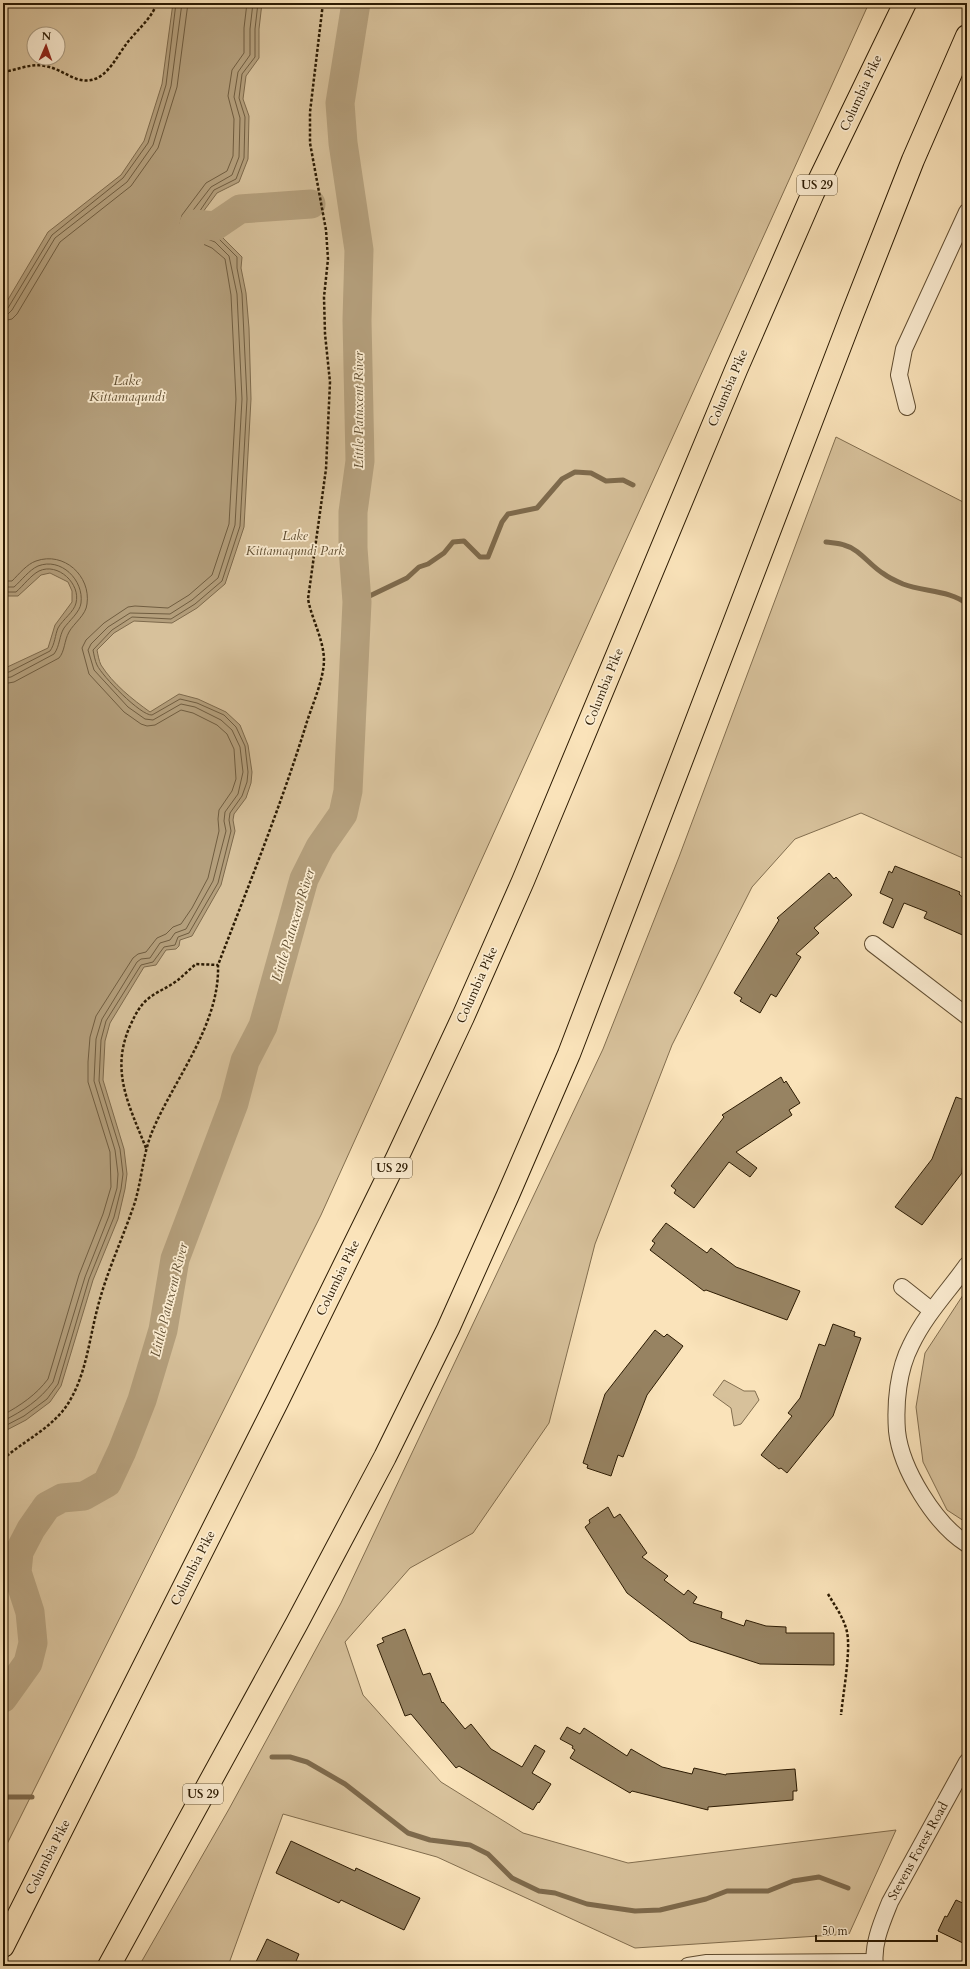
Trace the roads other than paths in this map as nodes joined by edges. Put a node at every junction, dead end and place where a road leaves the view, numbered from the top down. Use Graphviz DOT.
graph roads {
  1 [pos="905,3"];
  2 [pos="967,36"];
  3 [pos="967,212"];
  4 [pos="907,407"];
  5 [pos="874,944"];
  6 [pos="967,1016"];
  7 [pos="967,1266"];
  8 [pos="902,1288"];
  9 [pos="931,1310"];
  10 [pos="967,1544"];
  11 [pos="967,1762"];
  12 [pos="3,1946"];
  13 [pos="875,1964"];
  14 [pos="109,1966"];
  15 [pos="688,1966"];
  1 -- 12 [label="highway, Columbia Pike / US 29"];
  2 -- 14 [label="highway, US 29"];
  3 -- 4 [label="street"];
  5 -- 6 [label="street"];
  7 -- 9 [label="street"];
  8 -- 9 [label="street"];
  9 -- 10 [label="street"];
  11 -- 13 [label="street, Stevens Forest Road"];
  13 -- 15 [label="street"];
}
